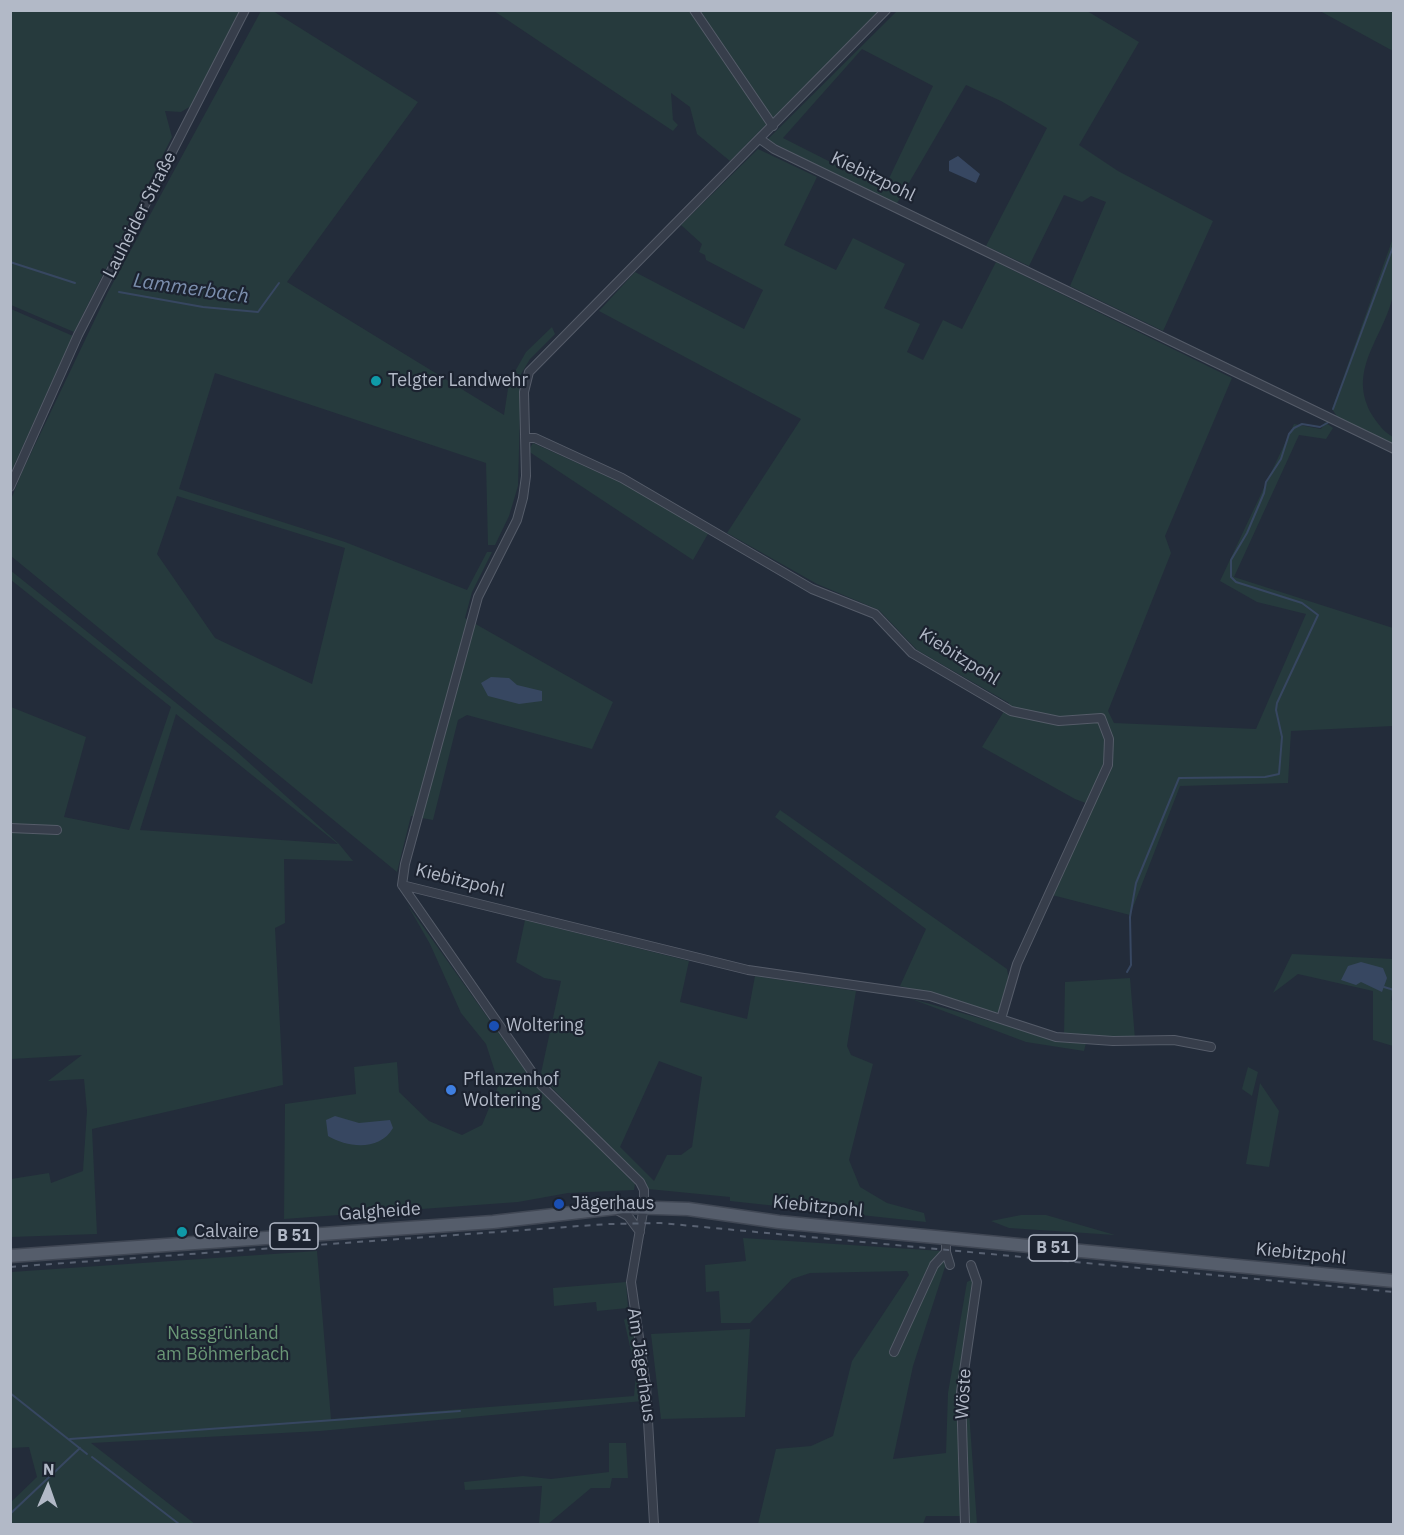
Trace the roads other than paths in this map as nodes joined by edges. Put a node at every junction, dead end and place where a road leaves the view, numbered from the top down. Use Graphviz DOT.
graph roads {
  1 [pos="245,10"];
  2 [pos="694,10"];
  3 [pos="886,10"];
  4 [pos="773,126"];
  5 [pos="760,139"];
  6 [pos="525,438"];
  7 [pos="1394,449"];
  8 [pos="10,487"];
  9 [pos="10,828"];
  10 [pos="57,830"];
  11 [pos="402,885"];
  12 [pos="1001,1019"];
  13 [pos="1210,1047"];
  14 [pos="644,1206"];
  15 [pos="613,1208"];
  16 [pos="640,1232"];
  17 [pos="946,1238"];
  18 [pos="946,1252"];
  19 [pos="10,1256"];
  20 [pos="950,1265"];
  21 [pos="971,1265"];
  22 [pos="1394,1281"];
  23 [pos="894,1352"];
  24 [pos="654,1524"];
  25 [pos="965,1524"];
  1 -- 8 [label="street, Lauheider Straße"];
  2 -- 4 [label="street"];
  3 -- 4 [label="street, Kiebitzpohl"];
  4 -- 5 [label="street, Kiebitzpohl"];
  5 -- 6 [label="street, Kiebitzpohl"];
  5 -- 7 [label="street, Kiebitzpohl"];
  6 -- 11 [label="street, Kiebitzpohl"];
  6 -- 12 [label="street, Kiebitzpohl"];
  9 -- 10 [label="street"];
  11 -- 12 [label="street, Kiebitzpohl"];
  11 -- 14 [label="street, Kiebitzpohl"];
  12 -- 13 [label="street, Kiebitzpohl"];
  14 -- 15 [label="main road, Galgheide / B 51"];
  14 -- 16 [label="street, Am Jägerhaus"];
  14 -- 17 [label="main road, Kiebitzpohl / B 51"];
  15 -- 16 [label="street"];
  15 -- 19 [label="main road, Galgheide / B 51"];
  16 -- 24 [label="street, Am Jägerhaus"];
  17 -- 18 [label="street"];
  17 -- 22 [label="main road, Kiebitzpohl / B 51"];
  18 -- 20 [label="street"];
  18 -- 23 [label="street"];
  21 -- 25 [label="street, Wöste"];
}
